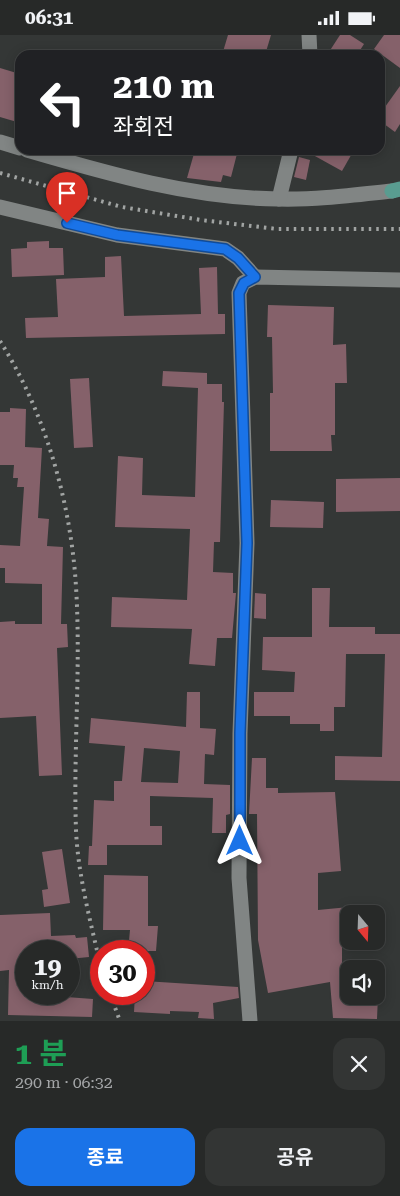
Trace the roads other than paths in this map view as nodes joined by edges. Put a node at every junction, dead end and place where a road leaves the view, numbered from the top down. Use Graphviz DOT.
graph roads {
  1 [pos="309,35"];
  2 [pos="310,50"];
  3 [pos="0,142"];
  4 [pos="15,146"];
  5 [pos="44,155"];
  6 [pos="290,155"];
  7 [pos="396,190"];
  8 [pos="279,199"];
  9 [pos="0,207"];
  10 [pos="255,277"];
  11 [pos="400,280"];
  12 [pos="250,1021"];
  1 -- 2 [label="street"];
  3 -- 4 [label="street"];
  5 -- 8 [label="street"];
  6 -- 8 [label="street"];
  7 -- 8 [label="street"];
  9 -- 10 [label="street"];
  10 -- 11 [label="street"];
  10 -- 12 [label="street"];
}
